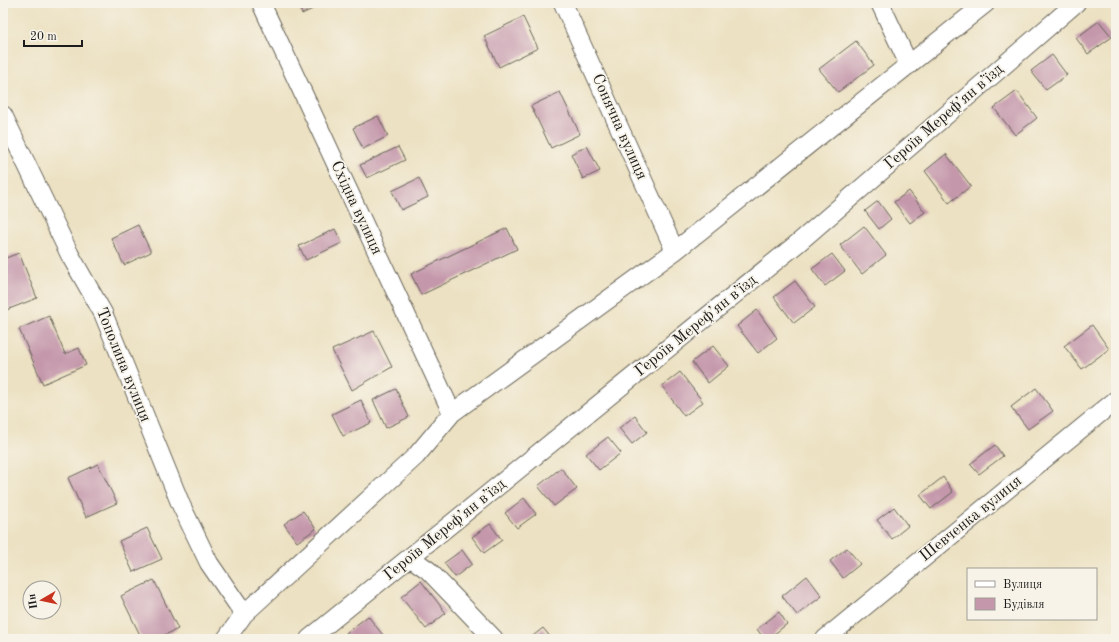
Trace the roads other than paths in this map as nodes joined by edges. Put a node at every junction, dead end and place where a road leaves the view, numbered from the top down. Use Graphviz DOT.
graph roads {
  1 [pos="261,3"];
  2 [pos="563,3"];
  3 [pos="880,3"];
  4 [pos="986,3"];
  5 [pos="1076,3"];
  6 [pos="909,65"];
  7 [pos="3,114"];
  8 [pos="675,251"];
  9 [pos="1116,400"];
  10 [pos="452,413"];
  11 [pos="411,558"];
  12 [pos="244,614"];
  13 [pos="226,639"];
  14 [pos="308,639"];
  15 [pos="494,639"];
  16 [pos="825,639"];
  1 -- 10 [label="street, Східна вулиця"];
  2 -- 8 [label="street, Сонячна вулиця"];
  3 -- 6 [label="street"];
  4 -- 6 [label="street"];
  5 -- 11 [label="street, Героїв Мерефʼян вʼїзд"];
  6 -- 8 [label="street"];
  7 -- 12 [label="street, Тополина вулиця"];
  8 -- 10 [label="street"];
  9 -- 16 [label="street, Шевченка вулиця"];
  10 -- 12 [label="street"];
  11 -- 14 [label="street, Героїв Мерефʼян вʼїзд"];
  11 -- 15 [label="street"];
  12 -- 13 [label="street"];
}
